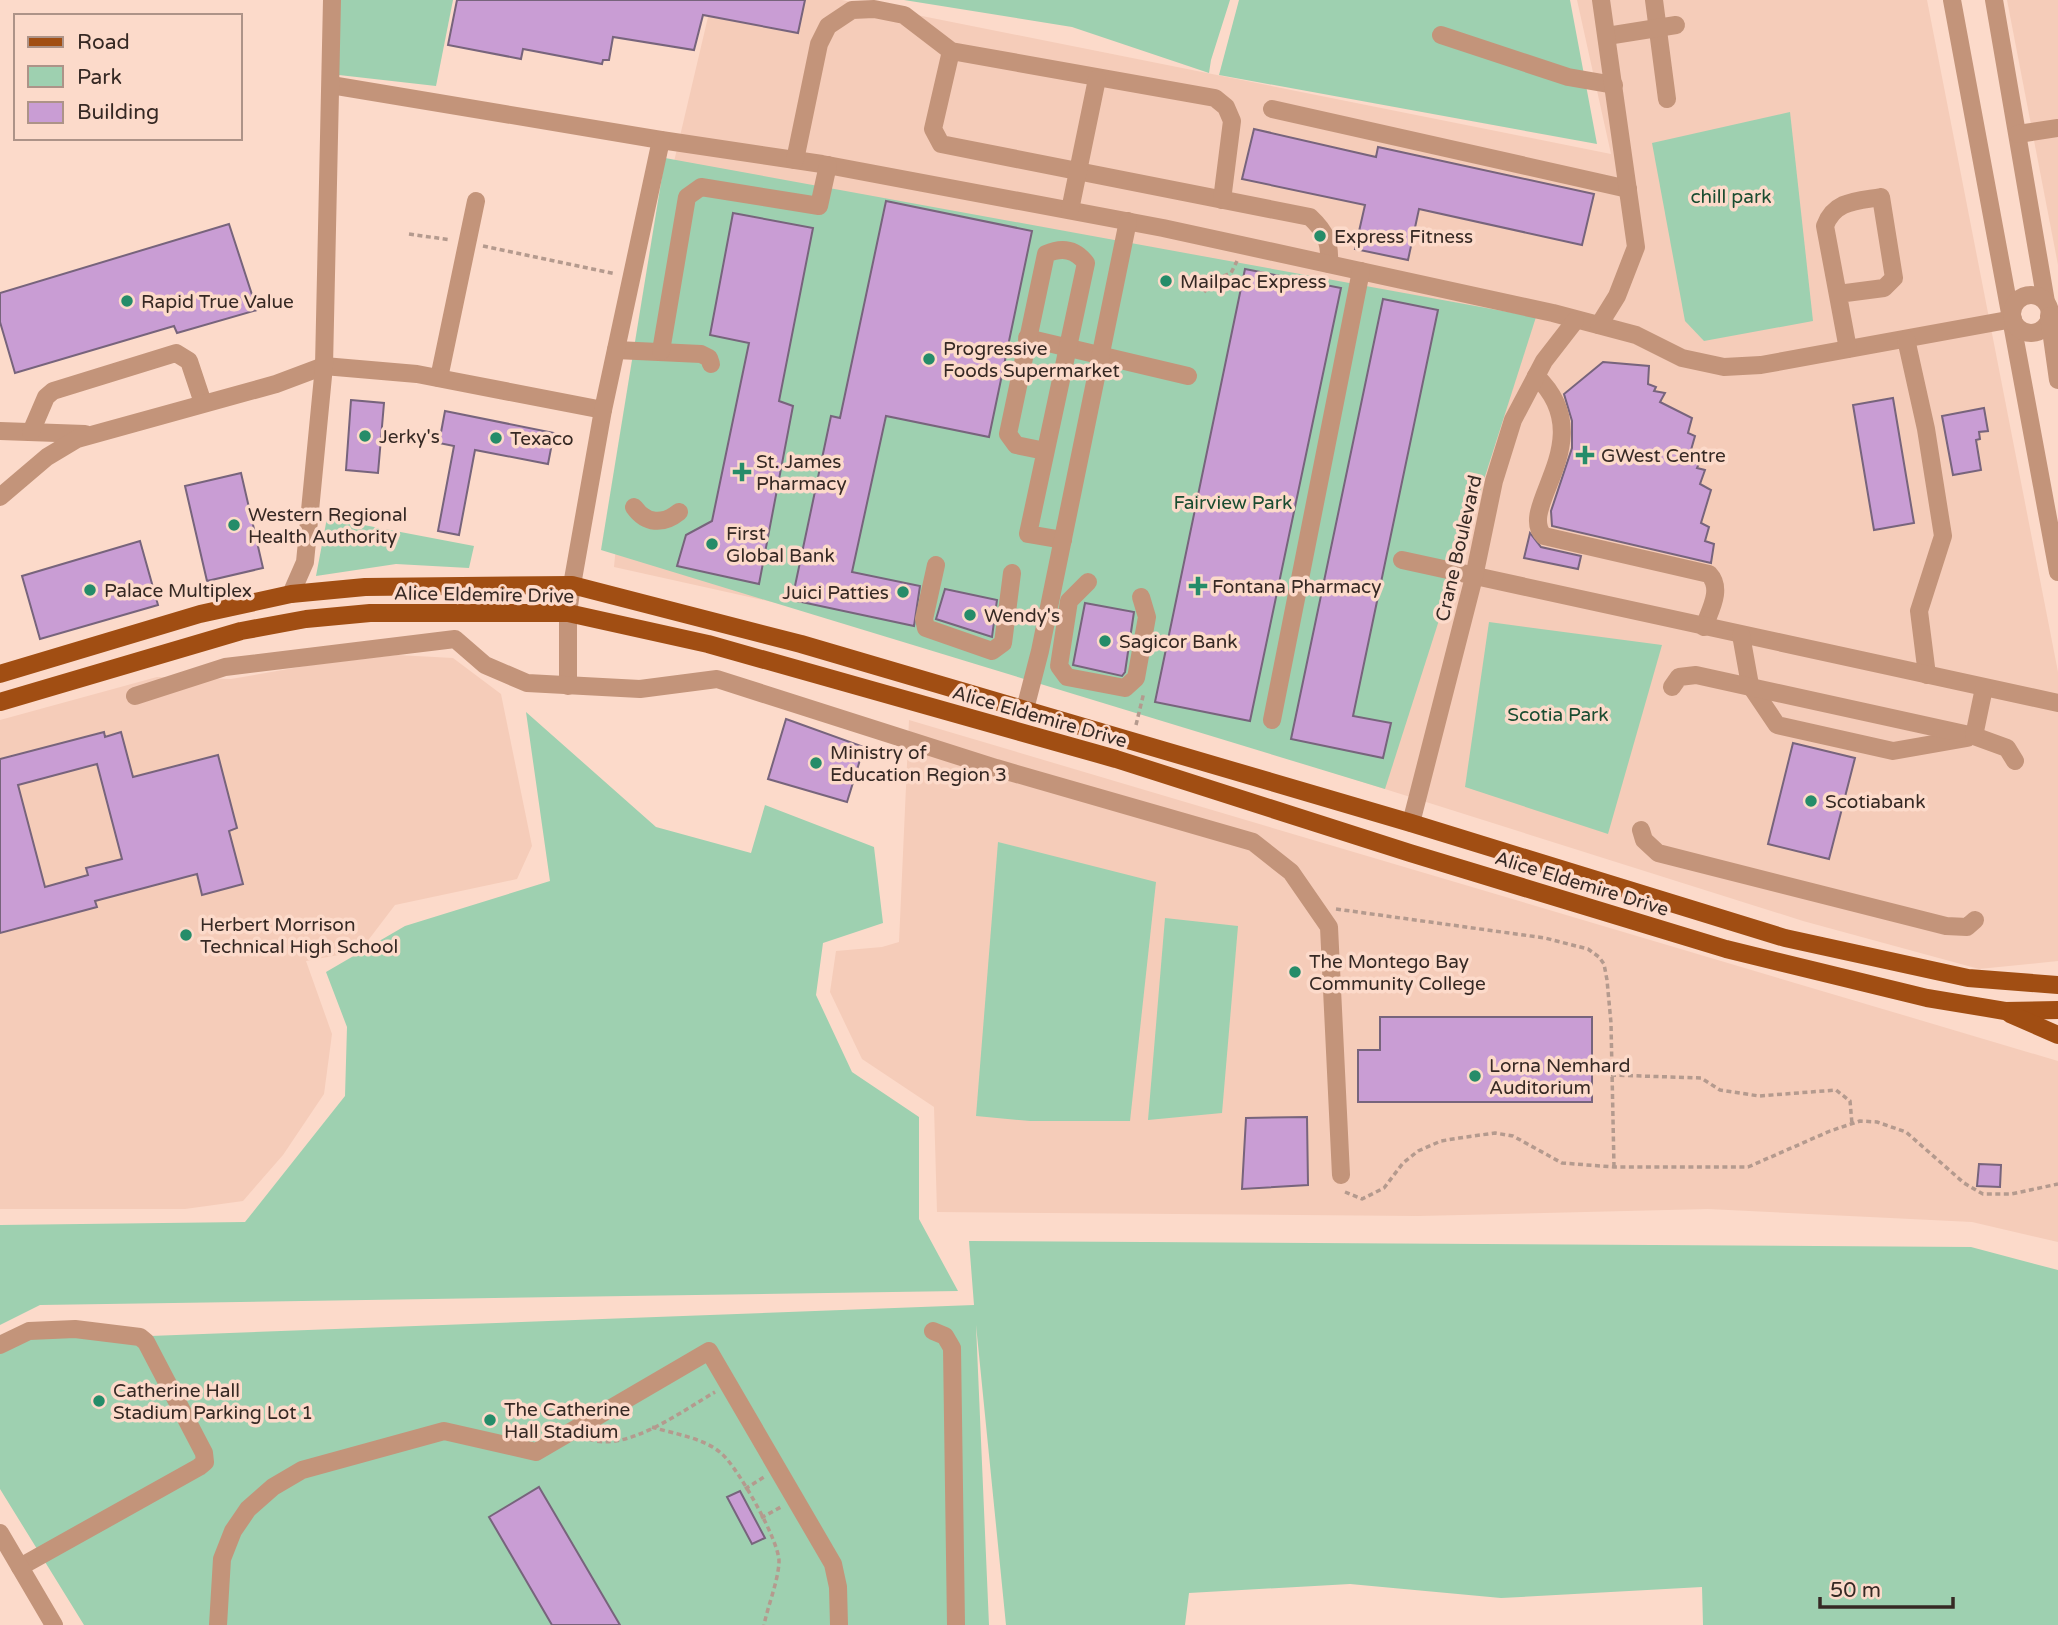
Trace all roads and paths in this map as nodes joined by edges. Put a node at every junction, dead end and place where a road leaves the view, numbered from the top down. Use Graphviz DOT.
graph roads {
  1 [pos="332,0"];
  2 [pos="1601,0"];
  3 [pos="1654,0"];
  4 [pos="1952,0"];
  5 [pos="1994,0"];
  6 [pos="1667,26"];
  7 [pos="1441,35"];
  8 [pos="1607,36"];
  9 [pos="951,51"];
  10 [pos="1097,79"];
  11 [pos="331,85"];
  12 [pos="1614,85"];
  13 [pos="1667,99"];
  14 [pos="1272,109"];
  15 [pos="2058,128"];
  16 [pos="2018,134"];
  17 [pos="661,140"];
  18 [pos="795,160"];
  19 [pos="828,165"];
  20 [pos="1077,173"];
  21 [pos="1628,189"];
  22 [pos="1222,200"];
  23 [pos="476,201"];
  24 [pos="1069,210"];
  25 [pos="1128,221"];
  26 [pos="409,234"];
  27 [pos="467,243"];
  28 [pos="1244,245"];
  29 [pos="1329,264"];
  30 [pos="1361,271"];
  31 [pos="631,277"];
  32 [pos="1204,292"];
  33 [pos="1838,295"];
  34 [pos="2048,309"];
  35 [pos="2012,319"];
  36 [pos="1575,321"];
  37 [pos="1599,325"];
  38 [pos="1027,338"];
  39 [pos="1906,338"];
  40 [pos="1066,347"];
  41 [pos="1848,349"];
  42 [pos="616,350"];
  43 [pos="661,351"];
  44 [pos="1102,355"];
  45 [pos="2056,359"];
  46 [pos="711,364"];
  47 [pos="324,366"];
  48 [pos="1188,376"];
  49 [pos="1536,376"];
  50 [pos="439,379"];
  51 [pos="2058,380"];
  52 [pos="204,403"];
  53 [pos="603,410"];
  54 [pos="0,431"];
  55 [pos="31,432"];
  56 [pos="92,434"];
  57 [pos="1045,451"];
  58 [pos="0,497"];
  59 [pos="634,507"];
  60 [pos="679,512"];
  61 [pos="1063,540"];
  62 [pos="1402,560"];
  63 [pos="936,565"];
  64 [pos="2058,572"];
  65 [pos="1012,573"];
  66 [pos="1474,577"];
  67 [pos="1088,582"];
  68 [pos="572,585"];
  69 [pos="291,594"];
  70 [pos="1141,597"];
  71 [pos="568,613"];
  72 [pos="1704,627"];
  73 [pos="1741,635"];
  74 [pos="0,674"];
  75 [pos="1927,675"];
  76 [pos="1136,678"];
  77 [pos="1750,685"];
  78 [pos="568,687"];
  79 [pos="1672,687"];
  80 [pos="1984,688"];
  81 [pos="135,696"];
  82 [pos="0,702"];
  83 [pos="2058,703"];
  84 [pos="1025,709"];
  85 [pos="1272,720"];
  86 [pos="1973,736"];
  87 [pos="1132,741"];
  88 [pos="2015,761"];
  89 [pos="1411,823"];
  90 [pos="1641,830"];
  91 [pos="1314,906"];
  92 [pos="1975,920"];
  93 [pos="2058,985"];
  94 [pos="2058,1010"];
  95 [pos="2005,1011"];
  96 [pos="2058,1035"];
  97 [pos="1610,1075"];
  98 [pos="1852,1124"];
  99 [pos="1614,1167"];
  100 [pos="1341,1175"];
  101 [pos="2058,1184"];
  102 [pos="933,1331"];
  103 [pos="0,1345"];
  104 [pos="729,1385"];
  105 [pos="579,1427"];
  106 [pos="652,1427"];
  107 [pos="0,1533"];
  108 [pos="20,1567"];
  109 [pos="54,1625"];
  110 [pos="218,1625"];
  111 [pos="764,1625"];
  112 [pos="839,1625"];
  113 [pos="956,1625"];
  1 -- 11 [label="lane"];
  2 -- 8 [label="lane"];
  3 -- 6 [label="lane"];
  4 -- 35 [label="lane"];
  5 -- 16 [label="lane"];
  6 -- 8 [label="lane"];
  6 -- 13 [label="lane"];
  7 -- 12 [label="lane"];
  8 -- 12 [label="lane"];
  9 -- 10 [label="lane"];
  9 -- 18 [label="lane"];
  9 -- 20 [label="lane"];
  10 -- 20 [label="lane"];
  10 -- 22 [label="lane"];
  11 -- 17 [label="lane"];
  11 -- 47 [label="lane"];
  12 -- 21 [label="lane"];
  14 -- 21 [label="lane"];
  15 -- 16 [label="lane"];
  16 -- 34 [label="lane"];
  17 -- 18 [label="lane"];
  17 -- 31 [label="lane"];
  18 -- 19 [label="lane"];
  19 -- 24 [label="lane"];
  19 -- 43 [label="lane"];
  20 -- 22 [label="lane"];
  20 -- 24 [label="lane"];
  21 -- 37 [label="lane"];
  22 -- 29 [label="lane"];
  23 -- 27 [label="lane"];
  24 -- 25 [label="lane"];
  25 -- 28 [label="lane"];
  25 -- 44 [label="lane"];
  26 -- 27 [label="path"];
  27 -- 31 [label="path"];
  27 -- 50 [label="lane"];
  28 -- 29 [label="lane"];
  28 -- 32 [label="path"];
  29 -- 30 [label="lane"];
  30 -- 36 [label="lane"];
  30 -- 85 [label="lane"];
  31 -- 42 [label="lane"];
  33 -- 33 [label="lane"];
  33 -- 41 [label="lane"];
  34 -- 35 [label="lane"];
  34 -- 35 [label="lane"];
  34 -- 45 [label="lane"];
  35 -- 39 [label="lane"];
  35 -- 64 [label="lane"];
  36 -- 37 [label="lane"];
  36 -- 49 [label="lane, Crane Boulevard"];
  37 -- 41 [label="lane"];
  38 -- 40 [label="lane"];
  38 -- 40 [label="lane"];
  38 -- 57 [label="lane"];
  39 -- 41 [label="lane"];
  39 -- 75 [label="lane"];
  40 -- 44 [label="lane"];
  40 -- 57 [label="lane"];
  42 -- 43 [label="lane"];
  42 -- 53 [label="lane"];
  43 -- 46 [label="lane"];
  44 -- 48 [label="lane"];
  44 -- 61 [label="lane"];
  45 -- 51 [label="lane"];
  47 -- 50 [label="lane"];
  47 -- 52 [label="lane"];
  47 -- 69 [label="lane"];
  49 -- 66 [label="lane, Crane Boulevard"];
  49 -- 72 [label="lane"];
  50 -- 53 [label="lane"];
  52 -- 55 [label="lane"];
  52 -- 56 [label="lane"];
  53 -- 68 [label="lane"];
  54 -- 55 [label="lane"];
  55 -- 56 [label="lane"];
  56 -- 58 [label="lane"];
  57 -- 61 [label="lane"];
  59 -- 60 [label="lane"];
  61 -- 84 [label="lane"];
  62 -- 66 [label="lane"];
  63 -- 65 [label="lane"];
  66 -- 72 [label="lane"];
  66 -- 89 [label="lane, Crane Boulevard"];
  67 -- 76 [label="lane"];
  68 -- 69 [label="main road, Alice Eldemire Drive"];
  68 -- 71 [label="lane"];
  68 -- 84 [label="main road, Alice Eldemire Drive"];
  69 -- 74 [label="main road, Alice Eldemire Drive"];
  70 -- 76 [label="lane"];
  71 -- 78 [label="lane"];
  71 -- 82 [label="main road, Alice Eldemire Drive"];
  71 -- 95 [label="main road, Alice Eldemire Drive"];
  72 -- 73 [label="lane"];
  73 -- 75 [label="lane"];
  73 -- 77 [label="lane"];
  75 -- 80 [label="lane"];
  76 -- 87 [label="path"];
  77 -- 79 [label="lane"];
  77 -- 86 [label="lane"];
  77 -- 86 [label="lane"];
  78 -- 81 [label="lane"];
  78 -- 91 [label="lane"];
  80 -- 83 [label="lane"];
  80 -- 86 [label="lane"];
  84 -- 87 [label="main road, Alice Eldemire Drive"];
  86 -- 88 [label="lane"];
  87 -- 89 [label="main road, Alice Eldemire Drive"];
  89 -- 93 [label="main road, Alice Eldemire Drive"];
  90 -- 92 [label="lane"];
  91 -- 97 [label="path"];
  91 -- 100 [label="lane"];
  94 -- 95 [label="main road, Alice Eldemire Drive"];
  95 -- 96 [label="main road"];
  97 -- 98 [label="path"];
  97 -- 99 [label="path"];
  98 -- 99 [label="path"];
  98 -- 101 [label="path"];
  99 -- 100 [label="path"];
  102 -- 113 [label="lane"];
  103 -- 108 [label="lane"];
  104 -- 105 [label="lane"];
  104 -- 106 [label="path"];
  104 -- 112 [label="lane"];
  105 -- 106 [label="path"];
  105 -- 110 [label="lane"];
  106 -- 111 [label="path"];
  107 -- 108 [label="lane"];
  108 -- 109 [label="lane"];
}
